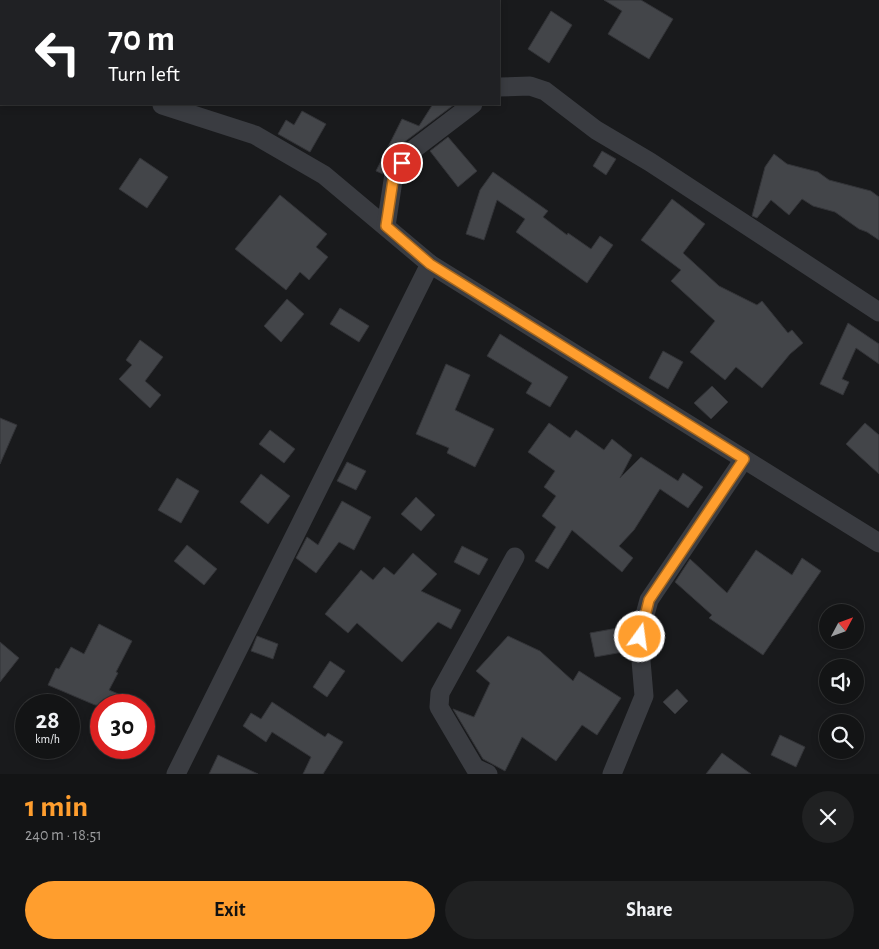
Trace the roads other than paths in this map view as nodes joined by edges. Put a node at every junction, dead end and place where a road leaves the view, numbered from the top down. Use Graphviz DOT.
graph roads {
  1 [pos="500,87"];
  2 [pos="162,105"];
  3 [pos="472,105"];
  4 [pos="386,226"];
  5 [pos="430,264"];
  6 [pos="879,312"];
  7 [pos="744,459"];
  8 [pos="879,543"];
  9 [pos="515,557"];
  10 [pos="479,772"];
  11 [pos="176,774"];
  12 [pos="612,774"];
  1 -- 6 [label="street"];
  2 -- 4 [label="street"];
  3 -- 4 [label="street"];
  4 -- 5 [label="street"];
  5 -- 7 [label="street"];
  5 -- 11 [label="street"];
  7 -- 8 [label="street"];
  7 -- 12 [label="street"];
  9 -- 10 [label="street"];
}
